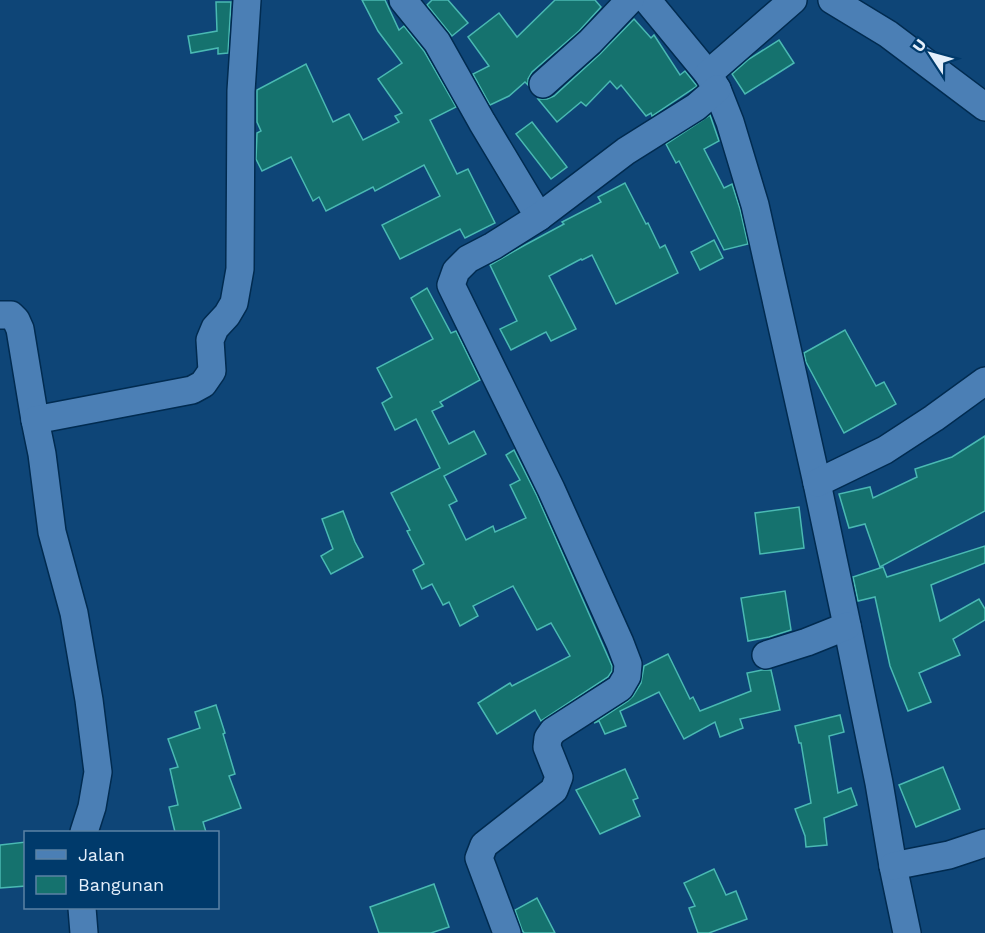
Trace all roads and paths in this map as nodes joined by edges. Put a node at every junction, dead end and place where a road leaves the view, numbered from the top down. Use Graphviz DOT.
graph roads {
  1 [pos="247,0"];
  2 [pos="404,0"];
  3 [pos="630,0"];
  4 [pos="647,0"];
  5 [pos="793,0"];
  6 [pos="832,0"];
  7 [pos="713,81"];
  8 [pos="543,84"];
  9 [pos="985,107"];
  10 [pos="539,217"];
  11 [pos="0,315"];
  12 [pos="985,381"];
  13 [pos="35,420"];
  14 [pos="817,483"];
  15 [pos="847,626"];
  16 [pos="766,654"];
  17 [pos="84,831"];
  18 [pos="985,843"];
  19 [pos="893,866"];
  20 [pos="82,909"];
  21 [pos="84,933"];
  22 [pos="507,933"];
  23 [pos="907,933"];
  1 -- 13 [label="street"];
  2 -- 10 [label="street"];
  3 -- 8 [label="street"];
  4 -- 7 [label="street"];
  5 -- 7 [label="street"];
  6 -- 9 [label="street"];
  7 -- 10 [label="street"];
  7 -- 14 [label="street"];
  10 -- 22 [label="street"];
  11 -- 13 [label="street"];
  12 -- 14 [label="street"];
  13 -- 17 [label="street"];
  14 -- 15 [label="street"];
  15 -- 16 [label="street"];
  15 -- 19 [label="street"];
  18 -- 19 [label="street"];
  19 -- 23 [label="street"];
  20 -- 21 [label="street"];
}
